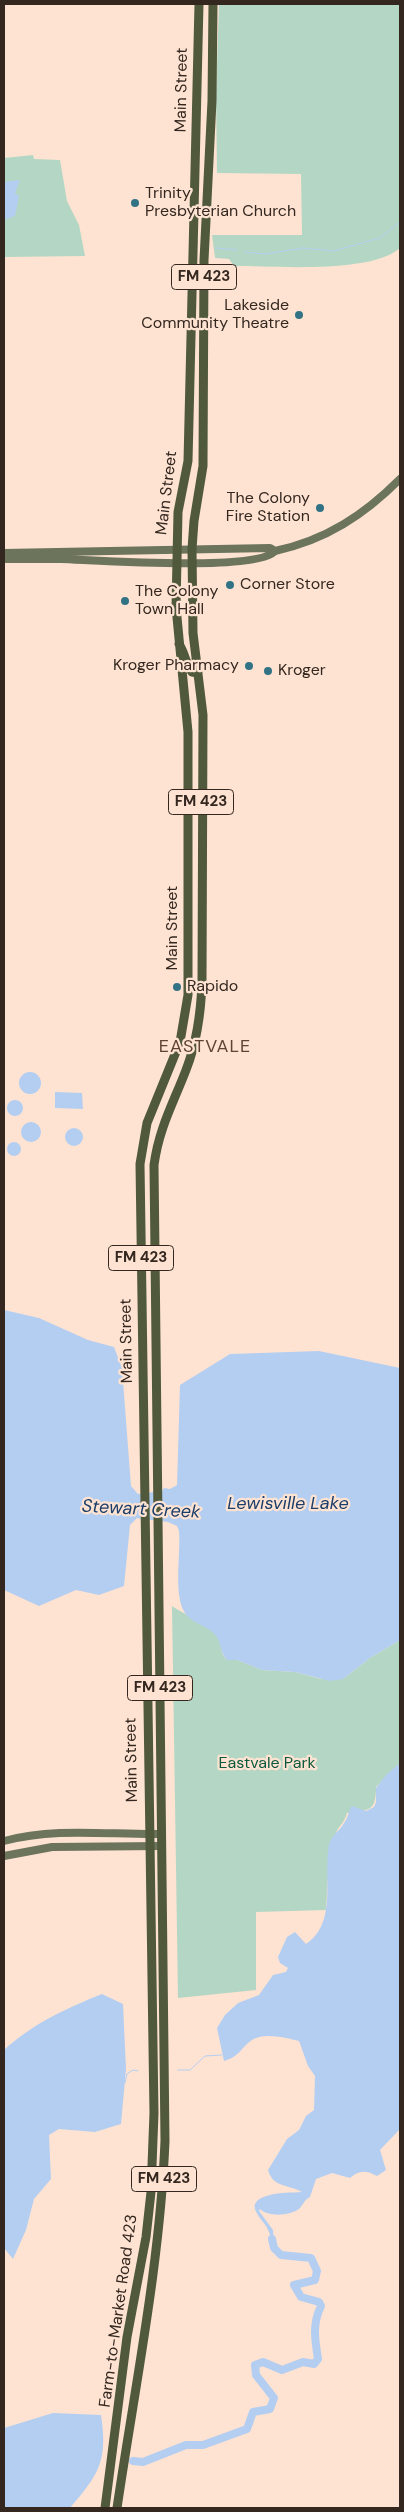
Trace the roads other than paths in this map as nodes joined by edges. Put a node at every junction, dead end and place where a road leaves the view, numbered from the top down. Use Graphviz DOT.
graph roads {
  1 [pos="199,4"];
  2 [pos="213,4"];
  3 [pos="197,101"];
  4 [pos="212,101"];
  5 [pos="400,478"];
  6 [pos="176,549"];
  7 [pos="192,549"];
  8 [pos="275,551"];
  9 [pos="4,553"];
  10 [pos="4,559"];
  11 [pos="176,562"];
  12 [pos="192,562"];
  13 [pos="178,642"];
  14 [pos="198,674"];
  15 [pos="148,1834"];
  16 [pos="162,1834"];
  17 [pos="4,1841"];
  18 [pos="162,1846"];
  19 [pos="148,1847"];
  20 [pos="4,1856"];
  21 [pos="153,2141"];
  22 [pos="165,2141"];
  23 [pos="129,2328"];
  24 [pos="144,2331"];
  25 [pos="105,2508"];
  26 [pos="118,2508"];
  1 -- 3 [label="main road, Main Street / FM 423"];
  2 -- 4 [label="main road, Main Street / FM 423"];
  3 -- 4 [label="main road"];
  3 -- 6 [label="main road, Main Street / FM 423"];
  4 -- 7 [label="main road, Main Street / FM 423"];
  5 -- 8 [label="main road"];
  6 -- 7 [label="main road"];
  6 -- 9 [label="main road"];
  6 -- 11 [label="main road, Main Street / FM 423"];
  7 -- 8 [label="main road"];
  7 -- 12 [label="main road, Main Street / FM 423"];
  8 -- 12 [label="main road"];
  10 -- 11 [label="main road"];
  11 -- 12 [label="main road"];
  11 -- 13 [label="main road, Main Street / FM 423"];
  12 -- 14 [label="main road, Main Street / FM 423"];
  13 -- 14 [label="main road"];
  13 -- 15 [label="main road, Main Street / FM 423"];
  14 -- 16 [label="main road, Main Street / FM 423"];
  15 -- 16 [label="main road"];
  15 -- 17 [label="main road"];
  15 -- 19 [label="main road, Main Street / FM 423"];
  16 -- 18 [label="main road, Main Street / FM 423"];
  18 -- 19 [label="main road"];
  18 -- 22 [label="main road, FM 423"];
  19 -- 20 [label="main road"];
  19 -- 21 [label="main road, Farm-to-Market Road 423 / FM 423"];
  21 -- 22 [label="main road"];
  21 -- 23 [label="main road, Farm-to-Market Road 423 / FM 423"];
  22 -- 24 [label="main road, FM 423"];
  23 -- 24 [label="main road"];
  23 -- 25 [label="main road, Farm-to-Market Road 423 / FM 423"];
  24 -- 26 [label="main road, FM 423"];
}
